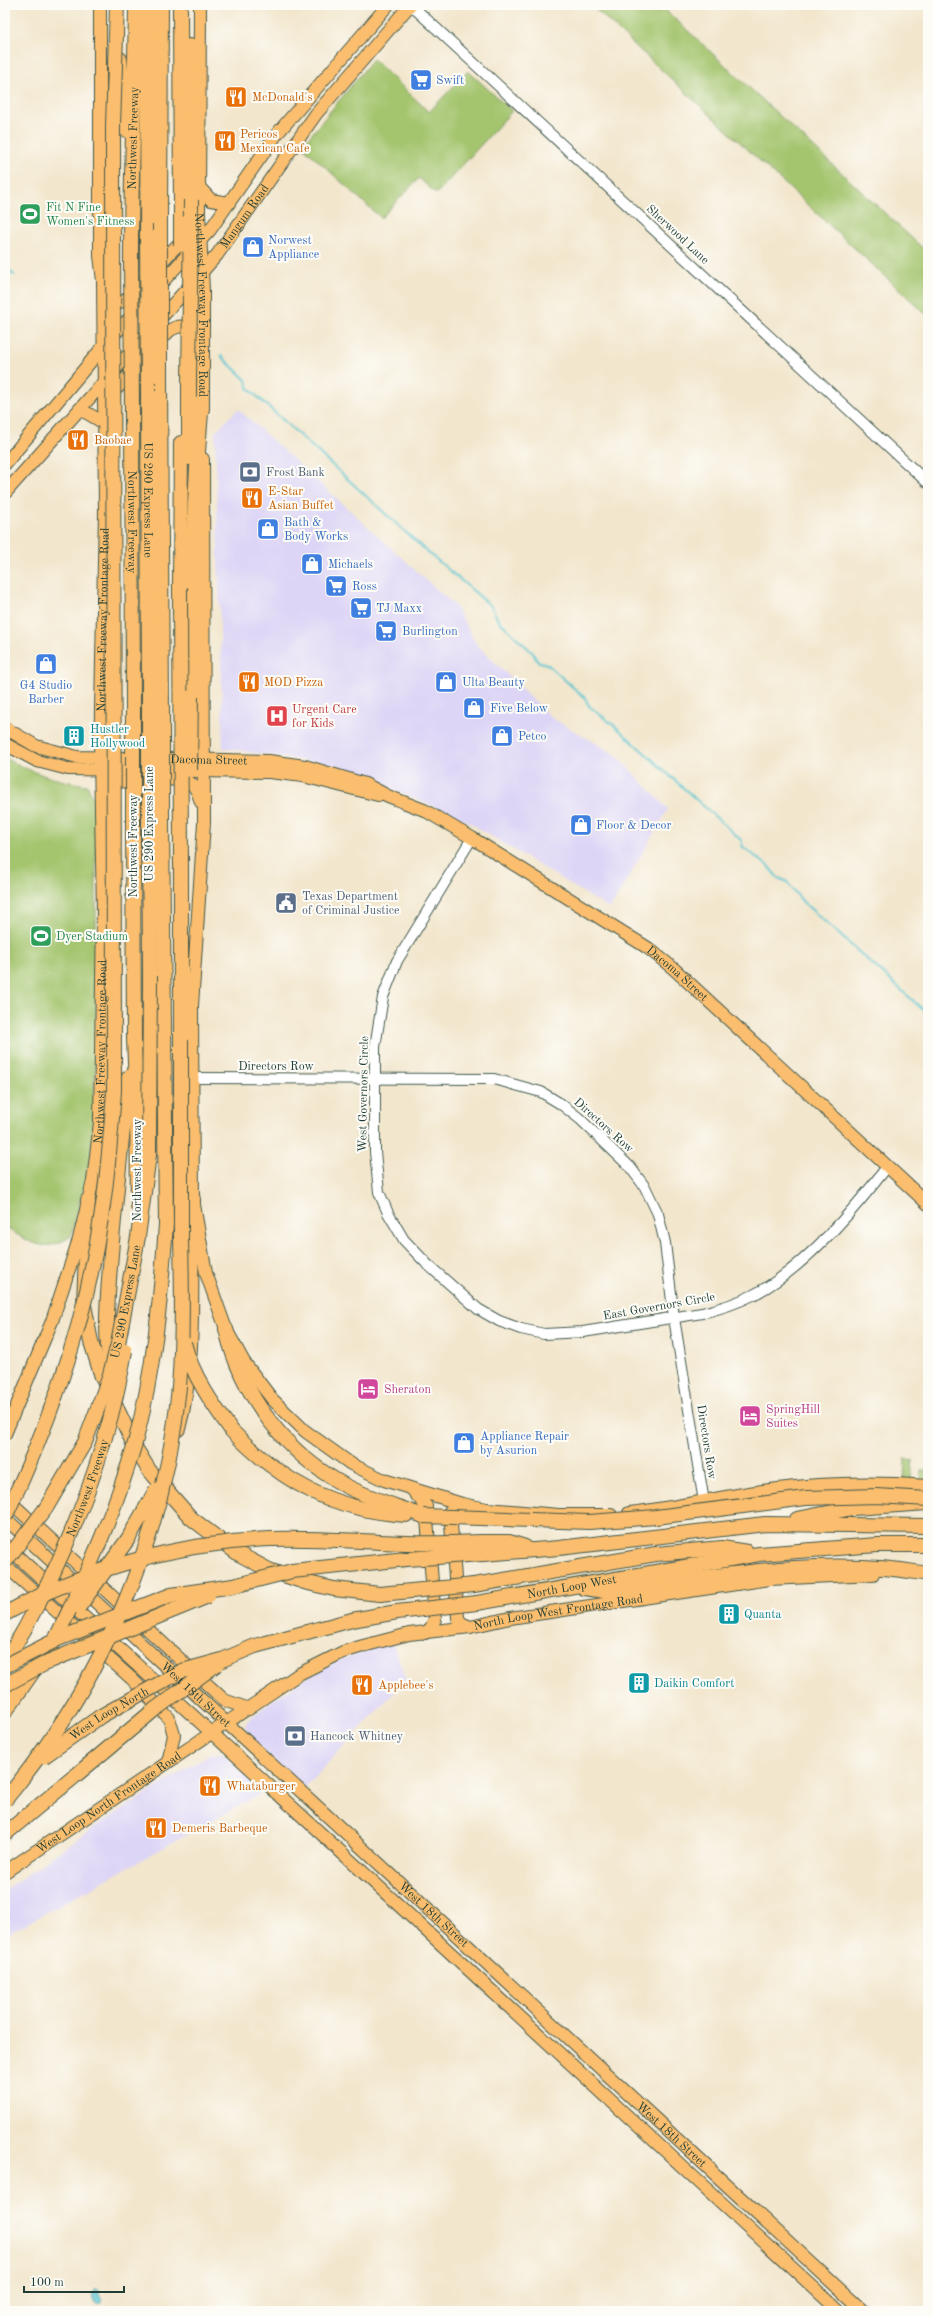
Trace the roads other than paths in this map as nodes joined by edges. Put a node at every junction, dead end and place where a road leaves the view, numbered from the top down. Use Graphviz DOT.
graph roads {
  1 [pos="100,5"];
  2 [pos="116,5"];
  3 [pos="136,5"];
  4 [pos="148,5"];
  5 [pos="161,5"];
  6 [pos="175,5"];
  7 [pos="180,5"];
  8 [pos="189,5"];
  9 [pos="200,5"];
  10 [pos="388,5"];
  11 [pos="410,5"];
  12 [pos="335,65"];
  13 [pos="348,77"];
  14 [pos="160,112"];
  15 [pos="131,166"];
  16 [pos="200,188"];
  17 [pos="228,202"];
  18 [pos="199,213"];
  19 [pos="199,242"];
  20 [pos="201,274"];
  21 [pos="103,281"];
  22 [pos="202,339"];
  23 [pos="102,348"];
  24 [pos="102,384"];
  25 [pos="202,401"];
  26 [pos="79,410"];
  27 [pos="103,417"];
  28 [pos="20,445"];
  29 [pos="37,459"];
  30 [pos="5,464"];
  31 [pos="928,483"];
  32 [pos="5,493"];
  33 [pos="180,587"];
  34 [pos="155,710"];
  35 [pos="5,728"];
  36 [pos="5,744"];
  37 [pos="101,765"];
  38 [pos="203,765"];
  39 [pos="204,813"];
  40 [pos="472,838"];
  41 [pos="102,859"];
  42 [pos="181,872"];
  43 [pos="134,1039"];
  44 [pos="193,1078"];
  45 [pos="376,1078"];
  46 [pos="887,1167"];
  47 [pos="193,1199"];
  48 [pos="88,1200"];
  49 [pos="928,1204"];
  50 [pos="166,1224"];
  51 [pos="427,1264"];
  52 [pos="674,1318"];
  53 [pos="226,1329"];
  54 [pos="124,1424"];
  55 [pos="5,1434"];
  56 [pos="928,1486"];
  57 [pos="410,1489"];
  58 [pos="5,1497"];
  59 [pos="928,1499"];
  60 [pos="704,1502"];
  61 [pos="928,1503"];
  62 [pos="462,1504"];
  63 [pos="423,1516"];
  64 [pos="5,1518"];
  65 [pos="765,1524"];
  66 [pos="928,1526"];
  67 [pos="28,1531"];
  68 [pos="5,1545"];
  69 [pos="928,1545"];
  70 [pos="483,1548"];
  71 [pos="5,1551"];
  72 [pos="759,1554"];
  73 [pos="5,1563"];
  74 [pos="925,1574"];
  75 [pos="233,1586"];
  76 [pos="574,1586"];
  77 [pos="5,1614"];
  78 [pos="470,1627"];
  79 [pos="425,1633"];
  80 [pos="51,1646"];
  81 [pos="222,1660"];
  82 [pos="5,1662"];
  83 [pos="5,1666"];
  84 [pos="5,1685"];
  85 [pos="249,1708"];
  86 [pos="5,1712"];
  87 [pos="228,1723"];
  88 [pos="213,1734"];
  89 [pos="168,1762"];
  90 [pos="280,1773"];
  91 [pos="266,1783"];
  92 [pos="5,1784"];
  93 [pos="5,1800"];
  94 [pos="5,1834"];
  95 [pos="5,1872"];
  96 [pos="509,1985"];
  97 [pos="498,1996"];
  98 [pos="638,2104"];
  99 [pos="627,2116"];
  100 [pos="839,2311"];
  101 [pos="863,2311"];
  1 -- 21 [label="main road, Northwest Freeway Frontage Road"];
  2 -- 15 [label="highway"];
  2 -- 64 [label="highway, bridge"];
  3 -- 15 [label="highway, Northwest Freeway"];
  4 -- 34 [label="highway, US 290 Express Lane, bridge"];
  5 -- 14 [label="highway"];
  6 -- 14 [label="highway"];
  7 -- 33 [label="highway, bridge"];
  8 -- 33 [label="highway, bridge"];
  9 -- 16 [label="main road, Northwest Freeway Frontage Road"];
  10 -- 12 [label="main road, Mangum Road"];
  11 -- 13 [label="main road, Mangum Road"];
  11 -- 31 [label="street, Sherwood Lane"];
  12 -- 13 [label="main road"];
  12 -- 17 [label="main road, Mangum Road"];
  13 -- 20 [label="main road, Mangum Road"];
  14 -- 34 [label="highway, bridge"];
  15 -- 43 [label="highway, Northwest Freeway, bridge"];
  16 -- 17 [label="main road"];
  16 -- 18 [label="main road, Northwest Freeway Frontage Road"];
  17 -- 19 [label="main road, Mangum Road"];
  18 -- 19 [label="main road, Northwest Freeway Frontage Road"];
  18 -- 21 [label="main road"];
  19 -- 20 [label="main road, Northwest Freeway Frontage Road"];
  19 -- 23 [label="main road, Mangum Road"];
  20 -- 22 [label="main road, Northwest Freeway Frontage Road"];
  20 -- 24 [label="main road, Mangum Road"];
  21 -- 23 [label="main road, Northwest Freeway Frontage Road"];
  22 -- 25 [label="main road, Northwest Freeway Frontage Road"];
  22 -- 27 [label="main road"];
  23 -- 24 [label="main road, Northwest Freeway Frontage Road"];
  23 -- 28 [label="main road, Mangum Road"];
  24 -- 26 [label="main road, Mangum Road"];
  24 -- 27 [label="main road, Northwest Freeway Frontage Road"];
  25 -- 38 [label="main road, Northwest Freeway Frontage Road"];
  25 -- 42 [label="highway, bridge"];
  26 -- 27 [label="main road"];
  26 -- 29 [label="main road, Mangum Road"];
  27 -- 37 [label="main road, Northwest Freeway Frontage Road"];
  28 -- 29 [label="main road"];
  28 -- 30 [label="main road, Mangum Road"];
  29 -- 32 [label="main road, Mangum Road"];
  33 -- 42 [label="highway, bridge"];
  34 -- 50 [label="highway, bridge"];
  34 -- 67 [label="highway, US 290 Express Lane, bridge"];
  35 -- 37 [label="main road, Dacoma Street"];
  36 -- 37 [label="main road, Dacoma Street"];
  37 -- 38 [label="main road, Dacoma Street"];
  37 -- 41 [label="main road, Northwest Freeway Frontage Road"];
  38 -- 39 [label="main road, Northwest Freeway Frontage Road"];
  38 -- 40 [label="main road, Dacoma Street"];
  39 -- 41 [label="main road"];
  39 -- 44 [label="main road, Northwest Freeway Frontage Road"];
  40 -- 45 [label="street, West Governors Circle"];
  40 -- 46 [label="main road, Dacoma Street"];
  41 -- 48 [label="main road, Northwest Freeway Frontage Road"];
  42 -- 93 [label="highway, bridge"];
  43 -- 54 [label="highway"];
  43 -- 82 [label="highway, Northwest Freeway, bridge"];
  44 -- 45 [label="street, Directors Row"];
  44 -- 47 [label="main road, Northwest Freeway Frontage Road"];
  45 -- 51 [label="street, West Governors Circle"];
  45 -- 52 [label="street, Directors Row"];
  46 -- 49 [label="main road, Dacoma Street"];
  46 -- 52 [label="street, East Governors Circle"];
  47 -- 53 [label="main road, Northwest Freeway Frontage Road"];
  47 -- 80 [label="highway, bridge"];
  48 -- 54 [label="highway"];
  48 -- 55 [label="main road, Northwest Freeway Frontage Road"];
  50 -- 63 [label="highway, bridge"];
  50 -- 80 [label="highway, bridge"];
  51 -- 52 [label="street, East Governors Circle"];
  52 -- 60 [label="street, Directors Row"];
  53 -- 57 [label="main road, Northwest Freeway Frontage Road"];
  53 -- 63 [label="highway"];
  54 -- 72 [label="highway, bridge"];
  56 -- 60 [label="main road"];
  57 -- 62 [label="main road"];
  57 -- 79 [label="main road"];
  58 -- 85 [label="main road"];
  59 -- 63 [label="highway, bridge"];
  60 -- 62 [label="main road"];
  61 -- 65 [label="highway"];
  62 -- 78 [label="main road"];
  64 -- 87 [label="main road, West 18th Street"];
  65 -- 66 [label="highway"];
  65 -- 70 [label="highway"];
  67 -- 71 [label="highway, bridge"];
  67 -- 73 [label="highway, US 290 Express Lane, bridge"];
  68 -- 88 [label="main road, West 18th Street"];
  69 -- 72 [label="highway, North Loop West"];
  70 -- 75 [label="highway, bridge"];
  70 -- 77 [label="highway, bridge"];
  72 -- 76 [label="highway, North Loop West"];
  73 -- 89 [label="main road"];
  74 -- 76 [label="highway"];
  74 -- 78 [label="main road, North Loop West Frontage Road"];
  75 -- 83 [label="highway, bridge"];
  75 -- 84 [label="highway, bridge"];
  76 -- 81 [label="highway, North Loop West, bridge"];
  78 -- 79 [label="main road, North Loop West Frontage Road"];
  79 -- 85 [label="main road, North Loop West Frontage Road"];
  80 -- 86 [label="highway"];
  81 -- 92 [label="highway, West Loop North, bridge"];
  81 -- 94 [label="highway, bridge"];
  85 -- 87 [label="main road, North Loop West Frontage Road"];
  87 -- 88 [label="main road, North Loop West Frontage Road"];
  87 -- 90 [label="main road, West 18th Street"];
  88 -- 89 [label="main road, West Loop North Frontage Road"];
  88 -- 91 [label="main road, West 18th Street"];
  89 -- 95 [label="main road, West Loop North Frontage Road"];
  90 -- 91 [label="main road"];
  90 -- 96 [label="main road, West 18th Street"];
  91 -- 97 [label="main road, West 18th Street"];
  96 -- 97 [label="main road"];
  96 -- 98 [label="main road, West 18th Street"];
  97 -- 99 [label="main road, West 18th Street"];
  98 -- 99 [label="main road"];
  98 -- 101 [label="main road, West 18th Street"];
  99 -- 100 [label="main road, West 18th Street"];
}
